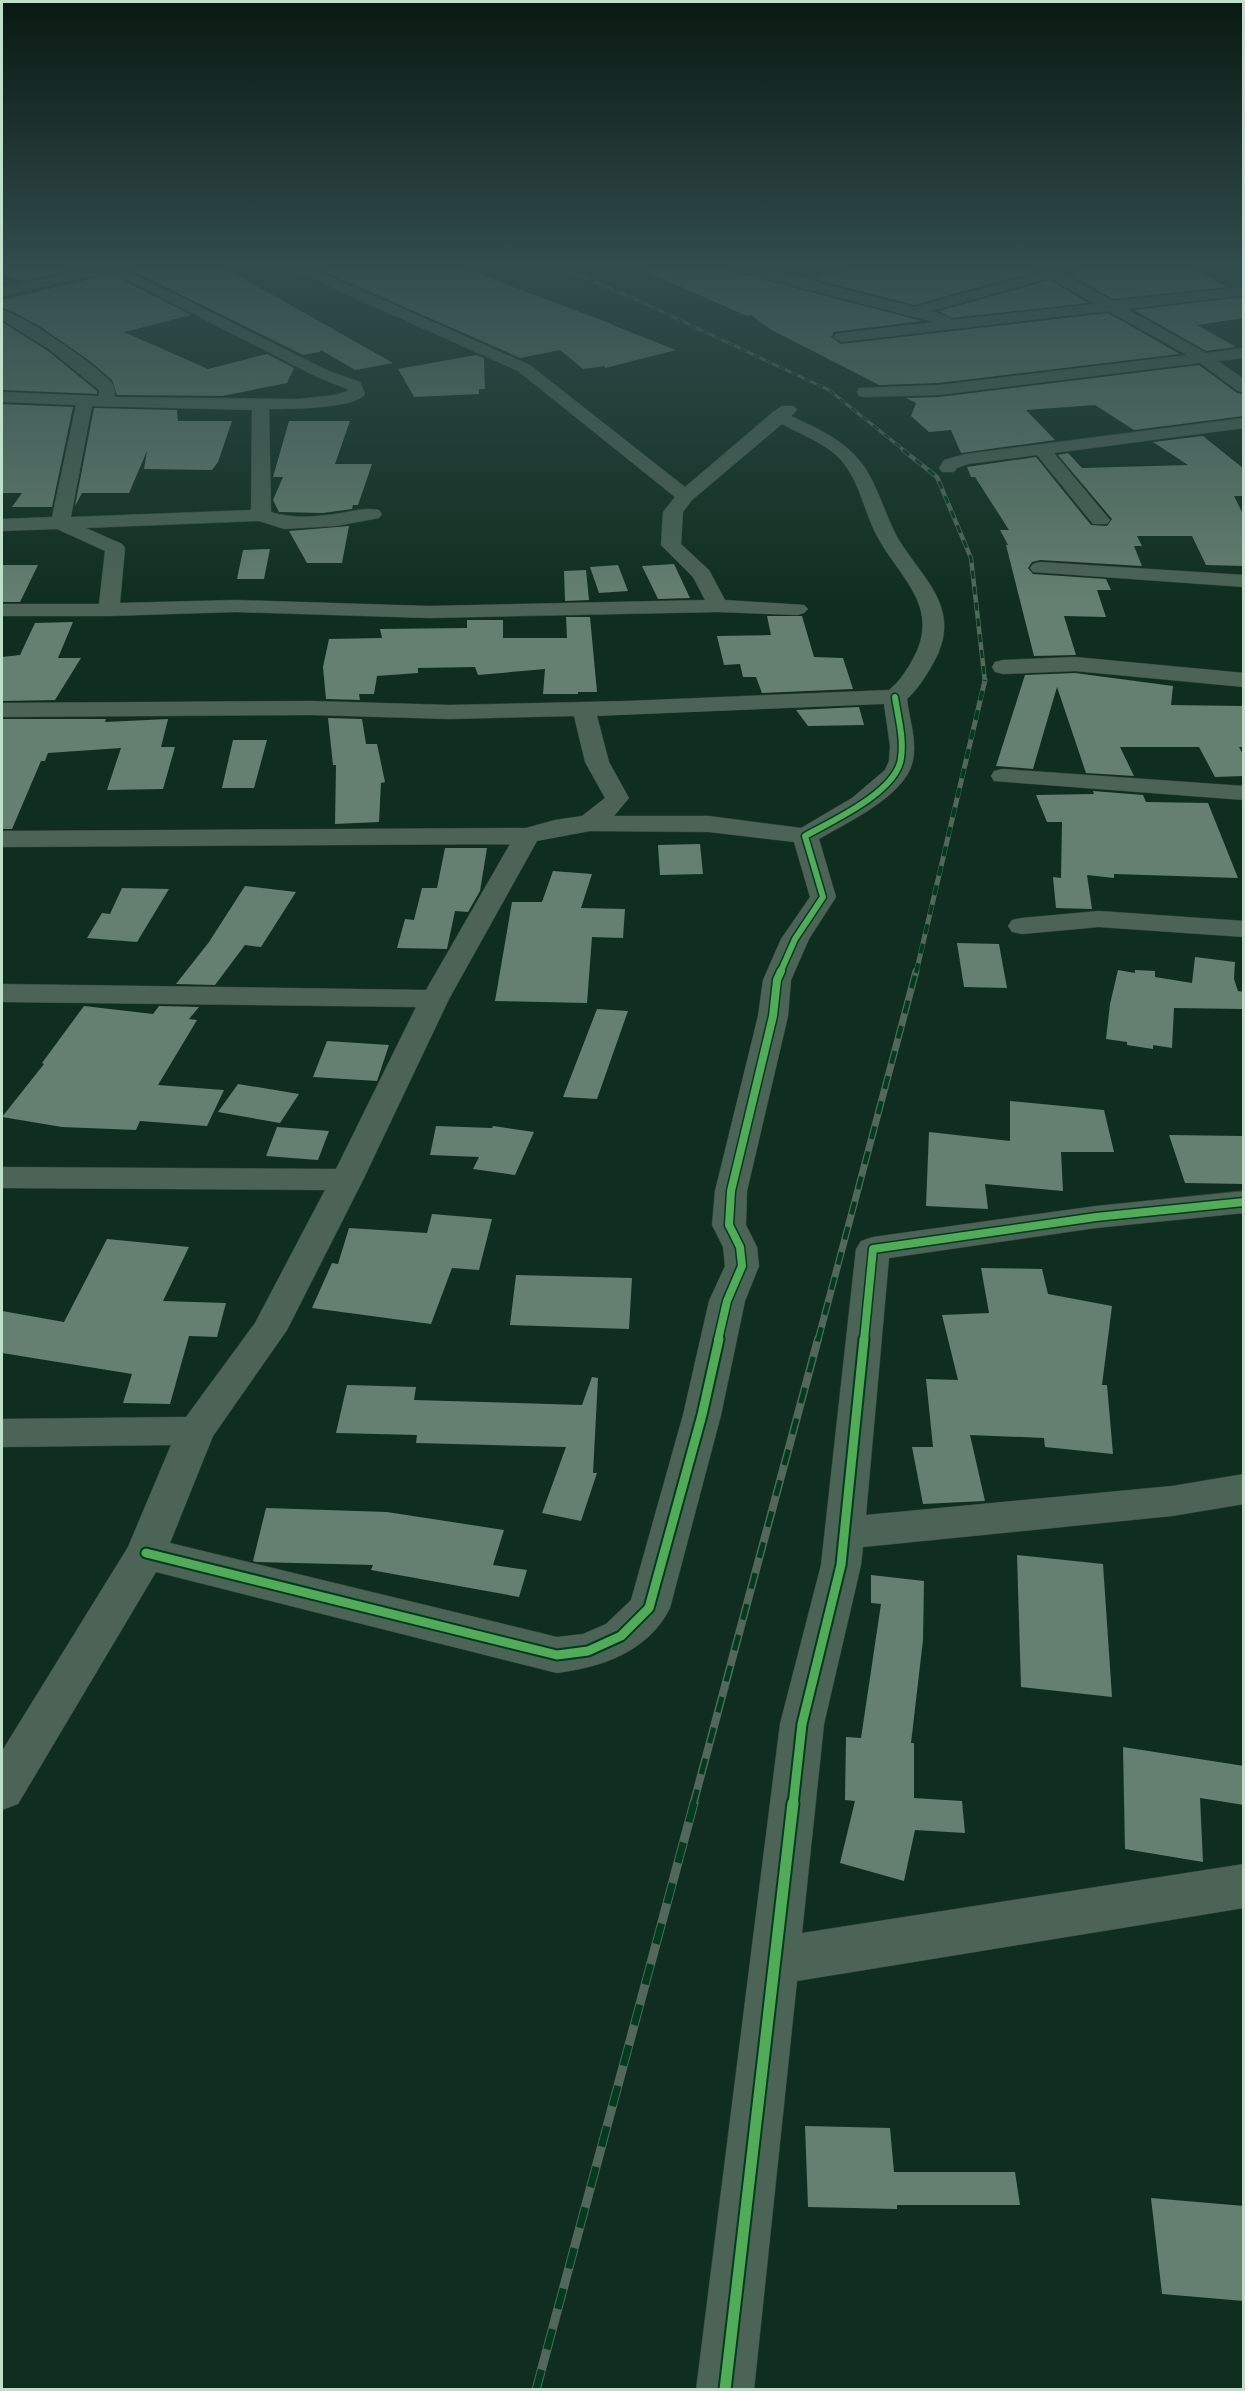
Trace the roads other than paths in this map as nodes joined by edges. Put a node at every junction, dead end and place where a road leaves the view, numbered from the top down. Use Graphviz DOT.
graph roads {
  1 [pos="99,380"];
  2 [pos="339,380"];
  3 [pos="539,380"];
  4 [pos="1022,380"];
  5 [pos="865,392"];
  6 [pos="2,397"];
  7 [pos="85,401"];
  8 [pos="107,402"];
  9 [pos="260,404"];
  10 [pos="1244,423"];
  11 [pos="1041,449"];
  12 [pos="948,468"];
  13 [pos="685,496"];
  14 [pos="372,514"];
  15 [pos="261,515"];
  16 [pos="1100,520"];
  17 [pos="60,523"];
  18 [pos="2,525"];
  19 [pos="1040,568"];
  20 [pos="1244,581"];
  21 [pos="718,606"];
  22 [pos="797,609"];
  23 [pos="2,610"];
  24 [pos="31,610"];
  25 [pos="110,610"];
  26 [pos="2,626"];
  27 [pos="1003,667"];
  28 [pos="1244,680"];
  29 [pos="895,697"];
  30 [pos="584,709"];
  31 [pos="2,710"];
  32 [pos="1003,776"];
  33 [pos="1244,793"];
  34 [pos="590,823"];
  35 [pos="526,836"];
  36 [pos="805,836"];
  37 [pos="2,838"];
  38 [pos="1022,926"];
  39 [pos="1244,929"];
  40 [pos="2,993"];
  41 [pos="435,999"];
  42 [pos="2,1177"];
  43 [pos="347,1180"];
  44 [pos="1244,1202"];
  45 [pos="196,1431"];
  46 [pos="2,1433"];
  47 [pos="1244,1489"];
  48 [pos="844,1533"];
  49 [pos="146,1553"];
  50 [pos="4,1781"];
  51 [pos="1244,1886"];
  52 [pos="773,1961"];
  53 [pos="725,2390"];
  1 -- 8 [label="street"];
  2 -- 9 [label="street"];
  3 -- 13 [label="street"];
  4 -- 5 [label="street"];
  6 -- 7 [label="street"];
  7 -- 8 [label="street"];
  7 -- 17 [label="street"];
  8 -- 9 [label="street"];
  9 -- 15 [label="street"];
  10 -- 11 [label="street"];
  11 -- 12 [label="street"];
  11 -- 16 [label="street"];
  13 -- 21 [label="street"];
  13 -- 29 [label="street"];
  14 -- 15 [label="street"];
  15 -- 17 [label="street"];
  17 -- 18 [label="street"];
  17 -- 25 [label="street"];
  19 -- 20 [label="street"];
  21 -- 22 [label="street"];
  21 -- 25 [label="street"];
  23 -- 24 [label="street"];
  24 -- 25 [label="street"];
  24 -- 26 [label="street"];
  27 -- 28 [label="street"];
  29 -- 30 [label="street"];
  29 -- 36 [label="street"];
  30 -- 31 [label="street"];
  30 -- 34 [label="street"];
  32 -- 33 [label="street"];
  34 -- 35 [label="street"];
  34 -- 36 [label="street"];
  35 -- 37 [label="street"];
  35 -- 41 [label="street"];
  36 -- 49 [label="street"];
  38 -- 39 [label="street"];
  40 -- 41 [label="street"];
  41 -- 43 [label="street"];
  42 -- 43 [label="street"];
  43 -- 45 [label="street"];
  44 -- 48 [label="street"];
  45 -- 46 [label="street"];
  45 -- 49 [label="street"];
  47 -- 48 [label="street"];
  48 -- 52 [label="street"];
  49 -- 50 [label="street"];
  51 -- 52 [label="street"];
  52 -- 53 [label="street"];
}
